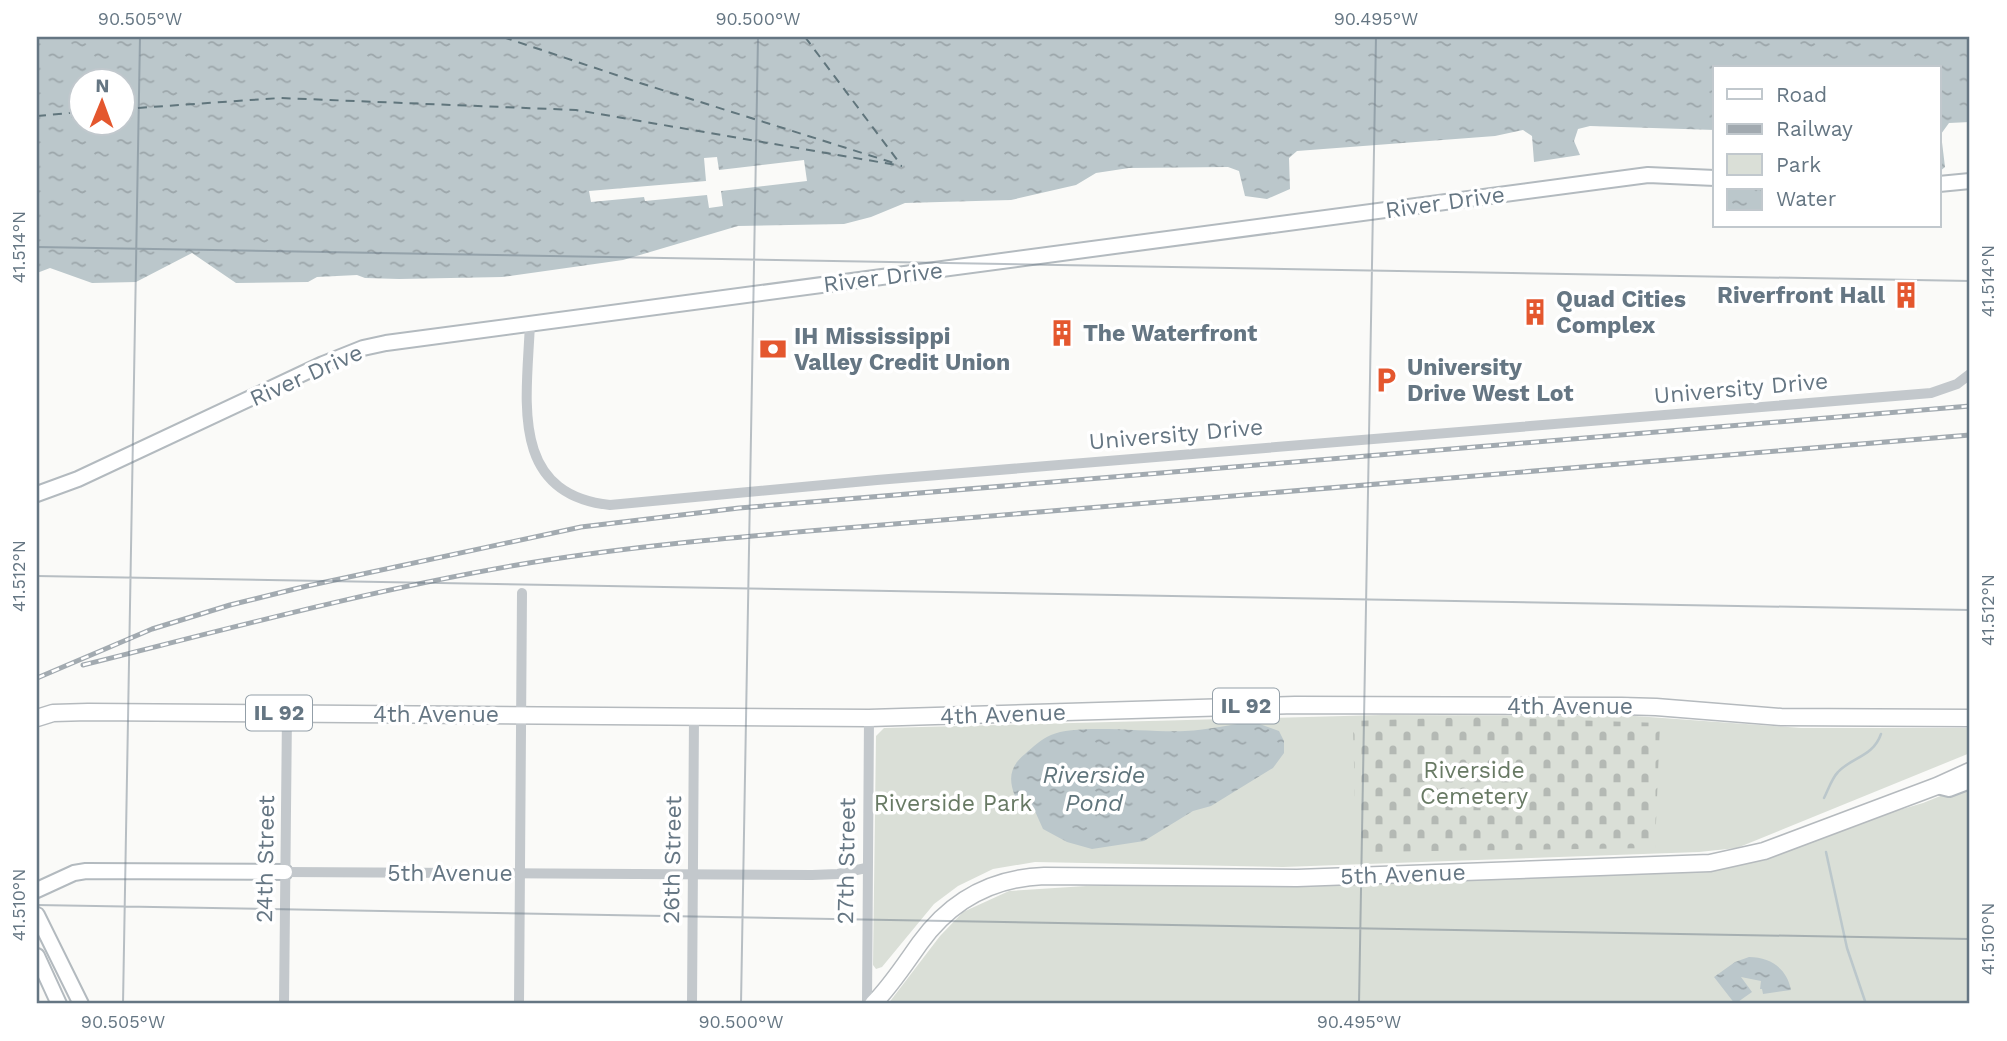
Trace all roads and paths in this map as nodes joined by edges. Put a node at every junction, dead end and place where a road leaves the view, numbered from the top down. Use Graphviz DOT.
graph roads {
  1 [pos="1713,178"];
  2 [pos="1970,181"];
  3 [pos="1940,184"];
  4 [pos="530,323"];
  5 [pos="1970,374"];
  6 [pos="78,479"];
  7 [pos="37,494"];
  8 [pos="37,505"];
  9 [pos="522,593"];
  10 [pos="287,713"];
  11 [pos="522,715"];
  12 [pos="694,717"];
  13 [pos="37,718"];
  14 [pos="869,718"];
  15 [pos="1970,718"];
  16 [pos="1970,762"];
  17 [pos="1970,771"];
  18 [pos="1970,781"];
  19 [pos="1937,786"];
  20 [pos="866,868"];
  21 [pos="285,872"];
  22 [pos="520,873"];
  23 [pos="693,874"];
  24 [pos="37,890"];
  25 [pos="37,915"];
  26 [pos="37,956"];
  27 [pos="59,1004"];
  28 [pos="80,1004"];
  29 [pos="284,1004"];
  30 [pos="519,1004"];
  31 [pos="691,1004"];
  32 [pos="867,1004"];
  33 [pos="873,1004"];
  1 -- 4 [label="street, River Drive"];
  2 -- 3 [label="street"];
  4 -- 5 [label="street, University Drive"];
  4 -- 6 [label="street, River Drive"];
  6 -- 7 [label="street, River Drive"];
  6 -- 8 [label="street, River Drive"];
  9 -- 11 [label="street"];
  10 -- 11 [label="main road, 4th Avenue / IL 92"];
  10 -- 13 [label="main road, 4th Avenue / IL 92"];
  10 -- 21 [label="street, 24th Street"];
  11 -- 12 [label="main road, 4th Avenue / IL 92"];
  11 -- 22 [label="street"];
  12 -- 14 [label="main road, 4th Avenue / IL 92"];
  12 -- 23 [label="street, 26th Street"];
  14 -- 15 [label="main road, 4th Avenue / IL 92"];
  14 -- 20 [label="street, 27th Street"];
  16 -- 19 [label="main road"];
  17 -- 19 [label="main road, 5th Avenue"];
  18 -- 19 [label="street"];
  19 -- 33 [label="main road, 5th Avenue"];
  20 -- 23 [label="street, 5th Avenue"];
  20 -- 32 [label="street, 27th Street"];
  21 -- 22 [label="street, 5th Avenue"];
  21 -- 24 [label="street, 5th Avenue"];
  21 -- 29 [label="street, 24th Street"];
  22 -- 23 [label="street, 5th Avenue"];
  22 -- 30 [label="street"];
  23 -- 31 [label="street, 26th Street"];
  25 -- 28 [label="street"];
  26 -- 27 [label="street"];
}
